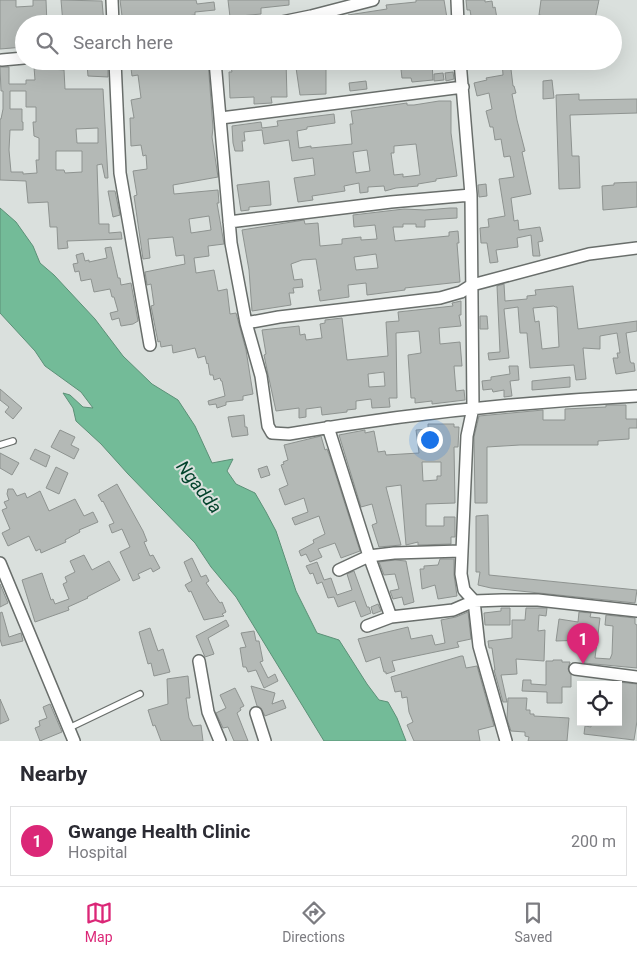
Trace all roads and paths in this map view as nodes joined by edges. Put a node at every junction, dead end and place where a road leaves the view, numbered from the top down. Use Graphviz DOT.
graph roads {
  1 [pos="112,0"];
  2 [pos="373,0"];
  3 [pos="457,0"];
  4 [pos="333,5"];
  5 [pos="113,15"];
  6 [pos="301,15"];
  7 [pos="458,15"];
  8 [pos="15,59"];
  9 [pos="2,60"];
  10 [pos="115,70"];
  11 [pos="216,70"];
  12 [pos="461,70"];
  13 [pos="463,87"];
  14 [pos="221,118"];
  15 [pos="470,195"];
  16 [pos="229,222"];
  17 [pos="637,248"];
  18 [pos="472,285"];
  19 [pos="246,323"];
  20 [pos="150,345"];
  21 [pos="637,396"];
  22 [pos="473,408"];
  23 [pos="328,427"];
  24 [pos="13,440"];
  25 [pos="0,445"];
  26 [pos="460,551"];
  27 [pos="369,556"];
  28 [pos="0,563"];
  29 [pos="339,570"];
  30 [pos="474,601"];
  31 [pos="637,611"];
  32 [pos="391,617"];
  33 [pos="367,626"];
  34 [pos="200,660"];
  35 [pos="575,669"];
  36 [pos="637,677"];
  37 [pos="140,694"];
  38 [pos="256,713"];
  39 [pos="69,728"];
  40 [pos="74,741"];
  41 [pos="220,741"];
  42 [pos="266,741"];
  43 [pos="506,741"];
  1 -- 5 [label="street"];
  2 -- 4 [label="street"];
  3 -- 7 [label="street"];
  4 -- 6 [label="street"];
  8 -- 9 [label="street"];
  10 -- 20 [label="street"];
  11 -- 14 [label="street"];
  12 -- 13 [label="street"];
  13 -- 14 [label="street"];
  13 -- 15 [label="street"];
  14 -- 16 [label="street"];
  15 -- 16 [label="street"];
  15 -- 18 [label="street"];
  16 -- 19 [label="street"];
  17 -- 18 [label="street"];
  18 -- 19 [label="street"];
  18 -- 22 [label="street"];
  19 -- 23 [label="street"];
  21 -- 22 [label="street"];
  22 -- 23 [label="street"];
  22 -- 26 [label="street"];
  23 -- 27 [label="street"];
  24 -- 25 [label="lane"];
  26 -- 27 [label="street"];
  26 -- 30 [label="street"];
  27 -- 29 [label="street"];
  27 -- 32 [label="street"];
  28 -- 39 [label="street"];
  30 -- 31 [label="street"];
  30 -- 32 [label="street"];
  30 -- 43 [label="street"];
  32 -- 33 [label="street"];
  34 -- 41 [label="street"];
  35 -- 36 [label="street"];
  37 -- 39 [label="lane"];
  38 -- 42 [label="street"];
  39 -- 40 [label="street"];
}
